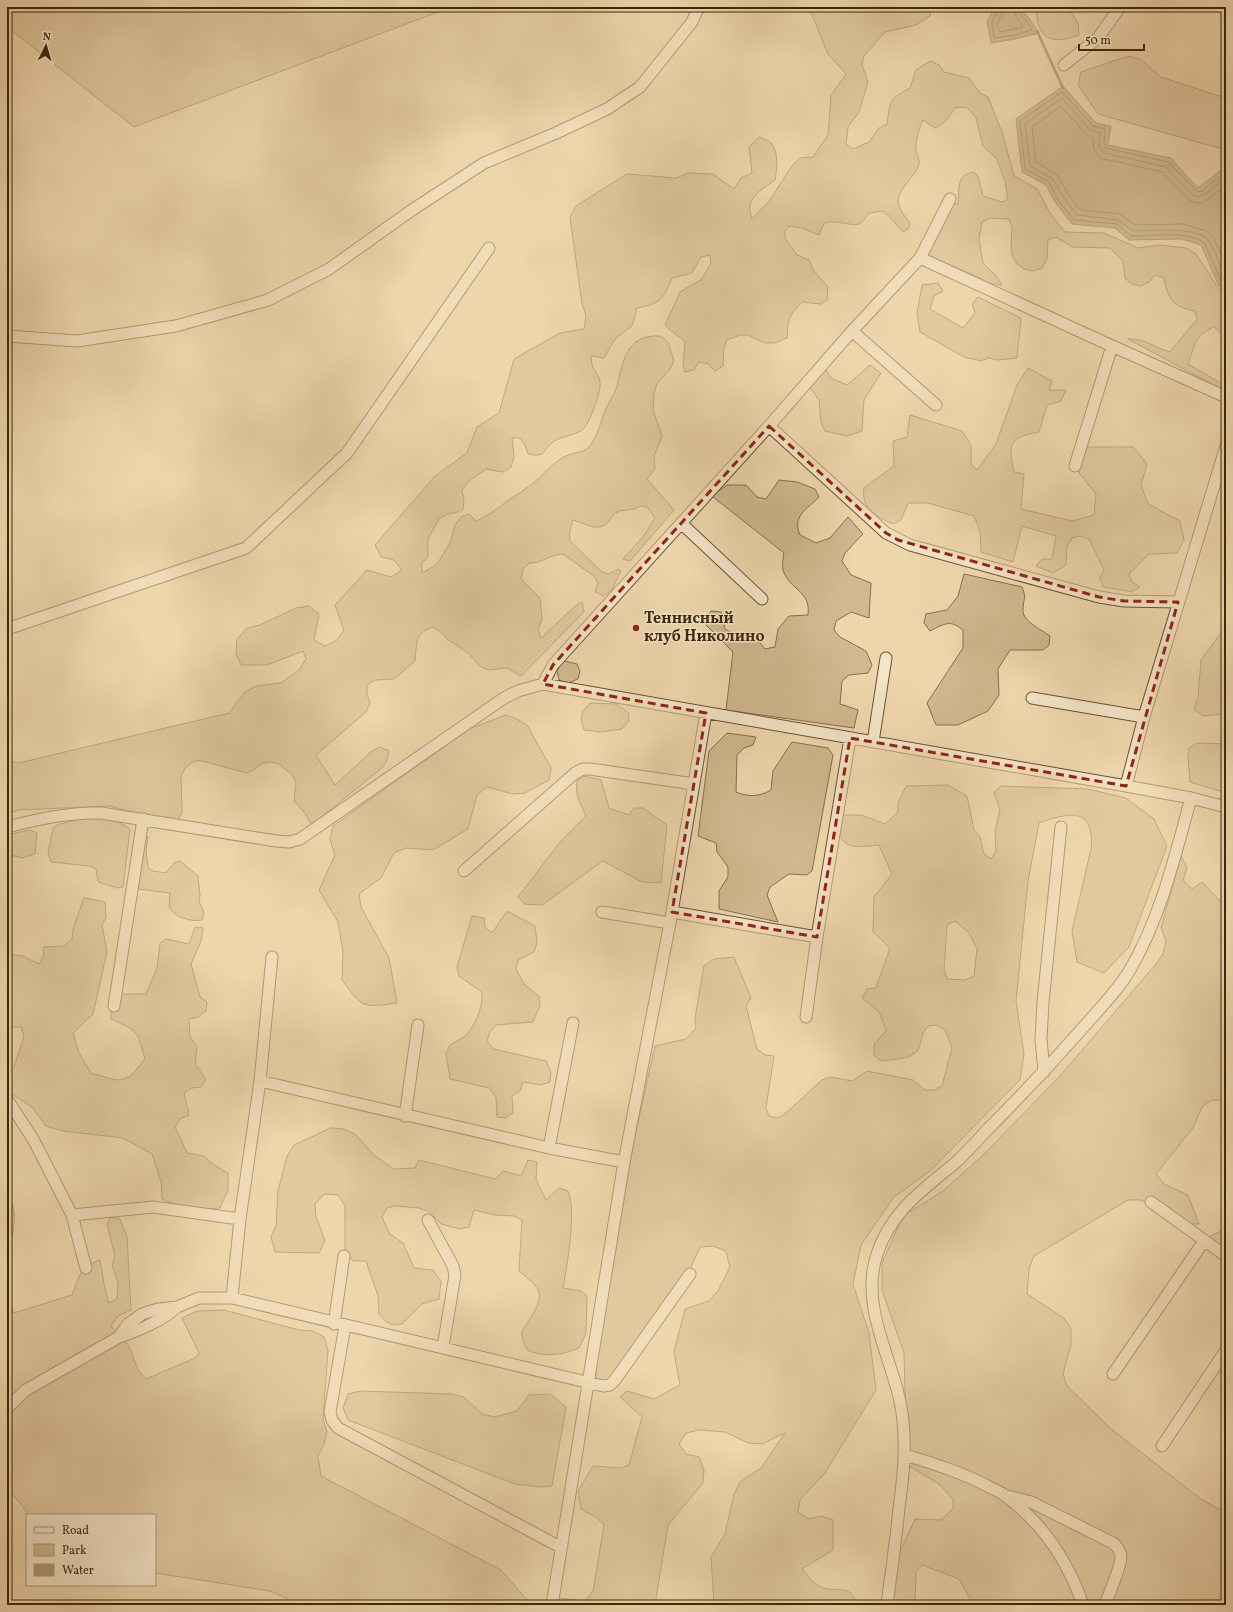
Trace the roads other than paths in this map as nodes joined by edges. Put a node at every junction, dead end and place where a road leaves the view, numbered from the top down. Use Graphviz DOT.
graph roads {
  1 [pos="698,7"];
  2 [pos="1120,7"];
  3 [pos="1064,65"];
  4 [pos="950,199"];
  5 [pos="489,248"];
  6 [pos="920,258"];
  7 [pos="852,331"];
  8 [pos="7,336"];
  9 [pos="1112,346"];
  10 [pos="1226,396"];
  11 [pos="936,405"];
  12 [pos="769,426"];
  13 [pos="1226,446"];
  14 [pos="1074,466"];
  15 [pos="681,523"];
  16 [pos="762,599"];
  17 [pos="1178,602"];
  18 [pos="7,629"];
  19 [pos="886,658"];
  20 [pos="543,684"];
  21 [pos="1032,698"];
  22 [pos="706,713"];
  23 [pos="1144,717"];
  24 [pos="850,738"];
  25 [pos="873,742"];
  26 [pos="694,784"];
  27 [pos="1126,786"];
  28 [pos="1191,798"];
  29 [pos="1226,807"];
  30 [pos="143,819"];
  31 [pos="7,827"];
  32 [pos="1061,827"];
  33 [pos="464,871"];
  34 [pos="602,912"];
  35 [pos="671,917"];
  36 [pos="816,937"];
  37 [pos="272,958"];
  38 [pos="114,1006"];
  39 [pos="806,1017"];
  40 [pos="573,1023"];
  41 [pos="418,1025"];
  42 [pos="1044,1072"];
  43 [pos="260,1081"];
  44 [pos="7,1099"];
  45 [pos="404,1116"];
  46 [pos="549,1148"];
  47 [pos="624,1162"];
  48 [pos="1151,1202"];
  49 [pos="72,1215"];
  50 [pos="240,1219"];
  51 [pos="428,1220"];
  52 [pos="1204,1241"];
  53 [pos="344,1256"];
  54 [pos="1226,1256"];
  55 [pos="86,1268"];
  56 [pos="690,1274"];
  57 [pos="232,1298"];
  58 [pos="334,1324"];
  59 [pos="345,1326"];
  60 [pos="443,1347"];
  61 [pos="1226,1350"];
  62 [pos="1113,1374"];
  63 [pos="588,1384"];
  64 [pos="7,1408"];
  65 [pos="1162,1446"];
  66 [pos="905,1455"];
  67 [pos="1006,1496"];
  68 [pos="560,1548"];
  69 [pos="552,1605"];
  70 [pos="887,1605"];
  71 [pos="1083,1605"];
  72 [pos="1105,1605"];
  1 -- 8 [label="street"];
  2 -- 3 [label="street"];
  4 -- 6 [label="street"];
  5 -- 18 [label="street"];
  6 -- 7 [label="street"];
  6 -- 9 [label="street"];
  7 -- 11 [label="street"];
  7 -- 12 [label="street"];
  9 -- 10 [label="street"];
  9 -- 14 [label="street"];
  12 -- 15 [label="street"];
  12 -- 17 [label="street"];
  13 -- 17 [label="street"];
  15 -- 16 [label="street"];
  15 -- 20 [label="street"];
  17 -- 23 [label="street"];
  19 -- 25 [label="street"];
  20 -- 22 [label="street"];
  20 -- 30 [label="street"];
  21 -- 23 [label="street"];
  22 -- 24 [label="street"];
  22 -- 26 [label="street"];
  23 -- 27 [label="street"];
  24 -- 25 [label="street"];
  24 -- 36 [label="street"];
  25 -- 27 [label="street"];
  26 -- 33 [label="street"];
  26 -- 35 [label="street"];
  27 -- 28 [label="street"];
  28 -- 29 [label="street"];
  28 -- 42 [label="street"];
  30 -- 31 [label="street"];
  30 -- 38 [label="street"];
  32 -- 42 [label="street"];
  34 -- 35 [label="street"];
  35 -- 36 [label="street"];
  35 -- 47 [label="street"];
  36 -- 39 [label="street"];
  37 -- 43 [label="street"];
  40 -- 46 [label="street"];
  41 -- 45 [label="street"];
  42 -- 66 [label="street"];
  43 -- 45 [label="street"];
  43 -- 50 [label="street"];
  44 -- 49 [label="street"];
  45 -- 46 [label="street"];
  46 -- 47 [label="street"];
  47 -- 63 [label="street"];
  48 -- 52 [label="street"];
  49 -- 50 [label="street"];
  49 -- 55 [label="street"];
  50 -- 57 [label="street"];
  51 -- 60 [label="street"];
  52 -- 54 [label="street"];
  52 -- 62 [label="street"];
  53 -- 58 [label="street"];
  56 -- 63 [label="street"];
  57 -- 58 [label="street"];
  57 -- 64 [label="street"];
  58 -- 59 [label="street"];
  59 -- 60 [label="street"];
  59 -- 68 [label="street"];
  60 -- 63 [label="street"];
  61 -- 65 [label="street"];
  63 -- 68 [label="street"];
  66 -- 67 [label="street"];
  66 -- 70 [label="street"];
  67 -- 71 [label="street"];
  67 -- 72 [label="street"];
  68 -- 69 [label="street"];
}
